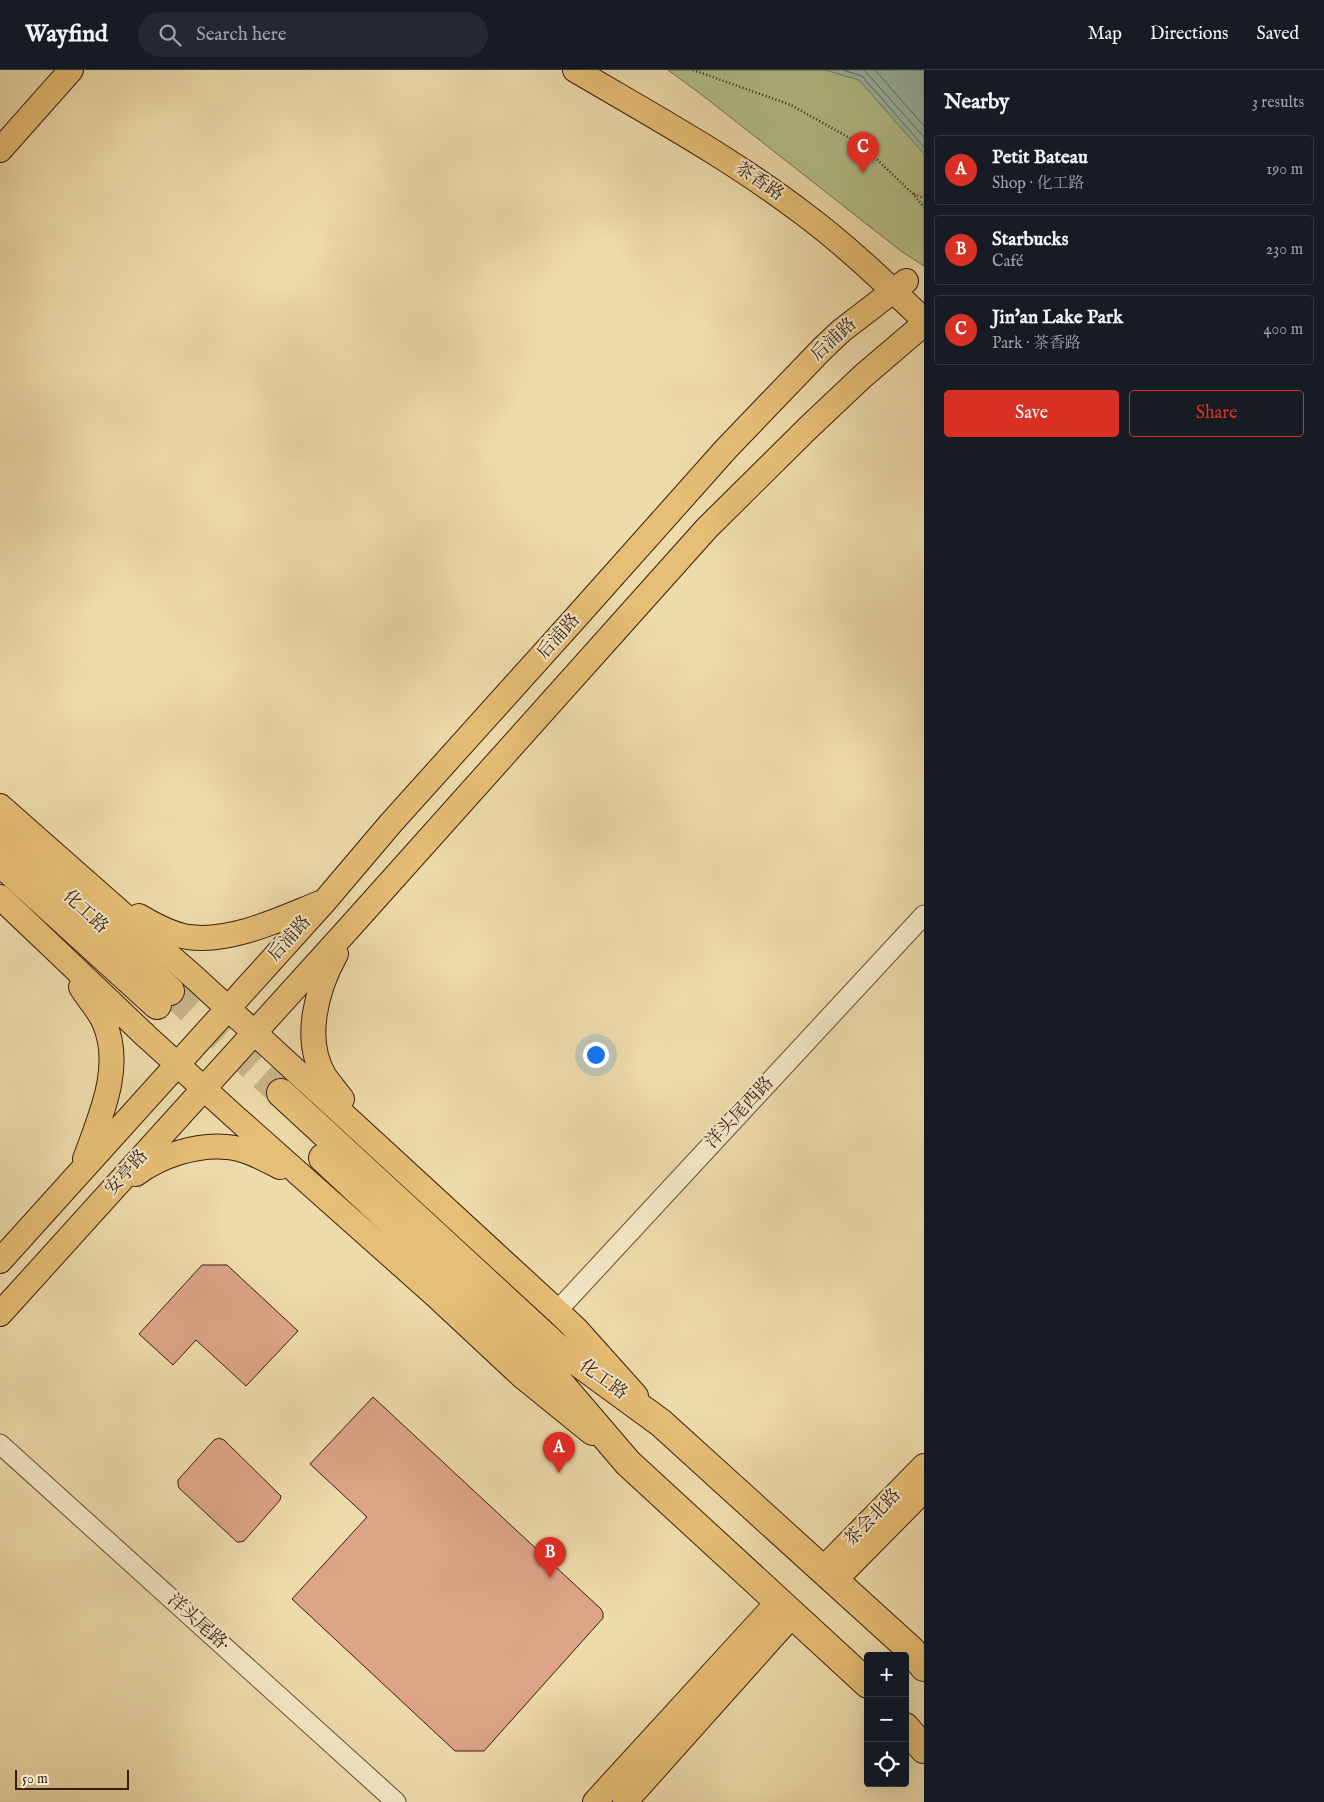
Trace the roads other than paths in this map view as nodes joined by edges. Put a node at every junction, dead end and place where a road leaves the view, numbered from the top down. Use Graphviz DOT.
graph roads {
  1 [pos="50,70"];
  2 [pos="71,70"];
  3 [pos="575,70"];
  4 [pos="606,70"];
  5 [pos="0,126"];
  6 [pos="0,150"];
  7 [pos="900,285"];
  8 [pos="924,298"];
  9 [pos="924,320"];
  10 [pos="924,324"];
  11 [pos="0,806"];
  12 [pos="0,834"];
  13 [pos="0,862"];
  14 [pos="100,894"];
  15 [pos="0,898"];
  16 [pos="324,902"];
  17 [pos="924,915"];
  18 [pos="350,927"];
  19 [pos="54,949"];
  20 [pos="228,1008"];
  21 [pos="255,1033"];
  22 [pos="177,1065"];
  23 [pos="204,1089"];
  24 [pos="377,1146"];
  25 [pos="80,1172"];
  26 [pos="305,1180"];
  27 [pos="107,1196"];
  28 [pos="0,1260"];
  29 [pos="557,1311"];
  30 [pos="0,1314"];
  31 [pos="661,1423"];
  32 [pos="0,1444"];
  33 [pos="628,1463"];
  34 [pos="924,1466"];
  35 [pos="924,1490"];
  36 [pos="829,1575"];
  37 [pos="786,1608"];
  38 [pos="920,1658"];
  39 [pos="864,1680"];
  40 [pos="909,1716"];
  41 [pos="924,1727"];
  42 [pos="909,1732"];
  43 [pos="924,1749"];
  44 [pos="396,1802"];
  45 [pos="595,1802"];
  46 [pos="625,1802"];
  1 -- 5 [label="main road"];
  2 -- 6 [label="main road"];
  3 -- 7 [label="main road, 茶香路"];
  4 -- 7 [label="main road, 茶香路"];
  7 -- 8 [label="main road, 茶香路"];
  7 -- 9 [label="main road, 茶香路"];
  7 -- 16 [label="main road, 后浦路"];
  10 -- 18 [label="main road, 后浦路"];
  11 -- 14 [label="main road"];
  12 -- 13 [label="highway, 化工路"];
  14 -- 16 [label="main road"];
  14 -- 20 [label="main road"];
  15 -- 19 [label="main road"];
  16 -- 20 [label="main road, 后浦路"];
  17 -- 29 [label="street, 洋头尾西路"];
  18 -- 21 [label="main road, 后浦路"];
  18 -- 24 [label="main road"];
  19 -- 22 [label="main road"];
  19 -- 25 [label="main road"];
  20 -- 21 [label="main road"];
  20 -- 22 [label="main road, 安亭路"];
  21 -- 23 [label="main road, 安亭路"];
  21 -- 24 [label="main road"];
  22 -- 23 [label="main road"];
  22 -- 25 [label="main road, 安亭路"];
  23 -- 26 [label="main road"];
  23 -- 27 [label="main road, 安亭路"];
  24 -- 29 [label="main road"];
  25 -- 28 [label="main road, 安亭路"];
  26 -- 27 [label="main road"];
  26 -- 33 [label="main road"];
  27 -- 30 [label="main road, 安亭路"];
  29 -- 31 [label="main road"];
  31 -- 33 [label="highway, 化工路"];
  31 -- 36 [label="highway, 化工路"];
  32 -- 44 [label="street, 洋头尾路·"];
  33 -- 37 [label="highway, 化工路"];
  34 -- 36 [label="main road, 茶会北路"];
  35 -- 36 [label="main road, 茶会北路"];
  36 -- 38 [label="highway, 化工路"];
  37 -- 39 [label="highway, 化工路"];
  37 -- 45 [label="main road"];
  37 -- 46 [label="main road"];
  40 -- 41 [label="highway"];
  42 -- 43 [label="highway"];
}
